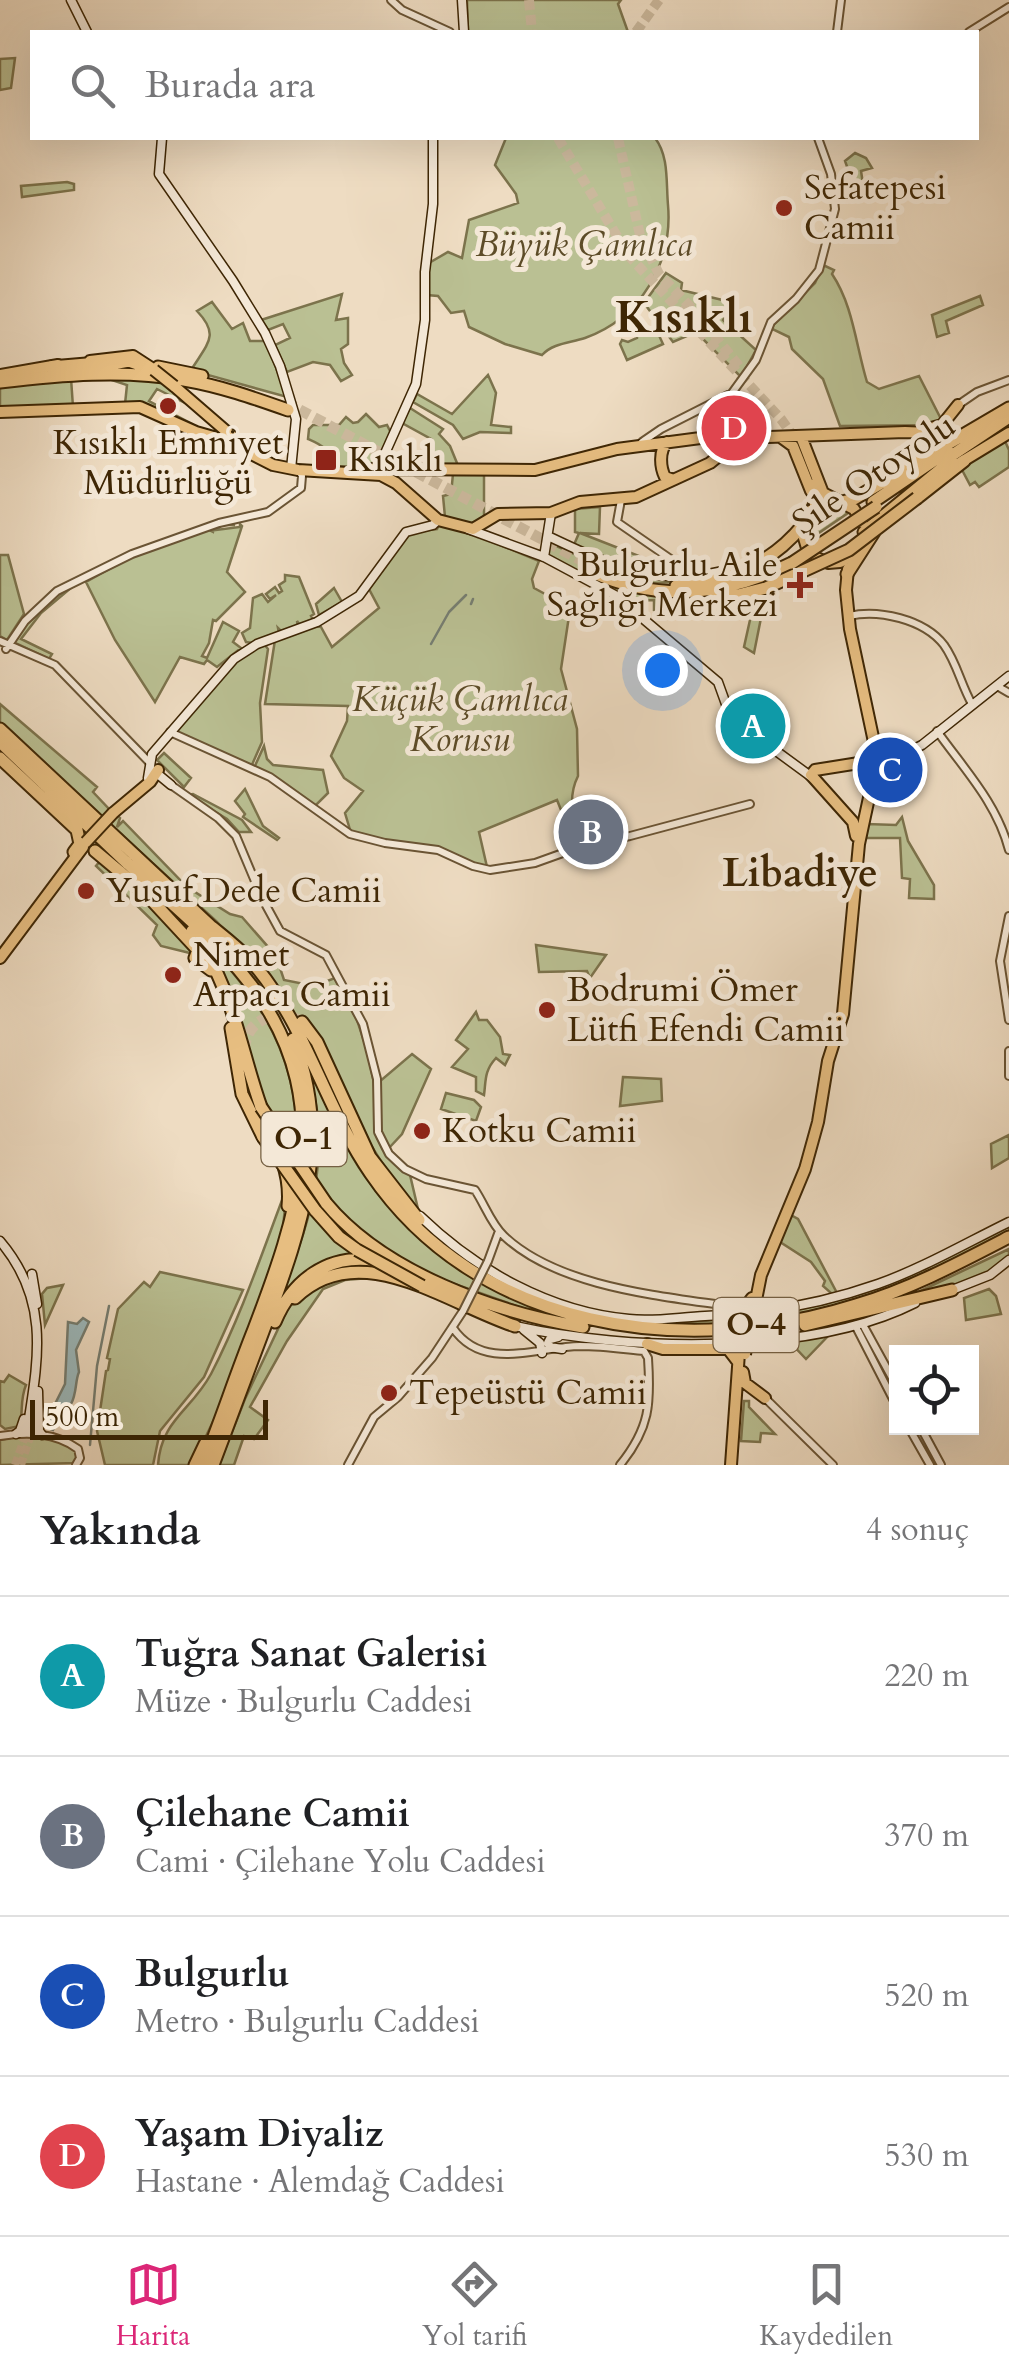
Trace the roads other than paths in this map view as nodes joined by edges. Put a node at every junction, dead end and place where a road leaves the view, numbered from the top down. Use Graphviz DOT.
graph roads {
  1 [pos="71,0"];
  2 [pos="391,0"];
  3 [pos="462,0"];
  4 [pos="842,0"];
  5 [pos="1009,7"];
  6 [pos="86,30"];
  7 [pos="446,30"];
  8 [pos="464,30"];
  9 [pos="837,30"];
  10 [pos="972,30"];
  11 [pos="162,140"];
  12 [pos="433,140"];
  13 [pos="819,140"];
  14 [pos="108,363"];
  15 [pos="51,367"];
  16 [pos="156,368"];
  17 [pos="31,375"];
  18 [pos="0,378"];
  19 [pos="1009,380"];
  20 [pos="245,389"];
  21 [pos="958,405"];
  22 [pos="1009,411"];
  23 [pos="0,412"];
  24 [pos="664,428"];
  25 [pos="937,428"];
  26 [pos="958,432"];
  27 [pos="1001,432"];
  28 [pos="225,434"];
  29 [pos="822,435"];
  30 [pos="776,436"];
  31 [pos="730,438"];
  32 [pos="662,442"];
  33 [pos="637,446"];
  34 [pos="964,461"];
  35 [pos="293,469"];
  36 [pos="386,472"];
  37 [pos="671,479"];
  38 [pos="656,486"];
  39 [pos="621,500"];
  40 [pos="836,501"];
  41 [pos="899,503"];
  42 [pos="879,506"];
  43 [pos="812,509"];
  44 [pos="551,513"];
  45 [pos="438,520"];
  46 [pos="803,525"];
  47 [pos="484,530"];
  48 [pos="864,532"];
  49 [pos="550,537"];
  50 [pos="854,555"];
  51 [pos="544,557"];
  52 [pos="763,560"];
  53 [pos="791,560"];
  54 [pos="819,560"];
  55 [pos="834,563"];
  56 [pos="846,574"];
  57 [pos="679,578"];
  58 [pos="632,586"];
  59 [pos="662,586"];
  60 [pos="723,596"];
  61 [pos="848,617"];
  62 [pos="4,645"];
  63 [pos="1009,676"];
  64 [pos="997,686"];
  65 [pos="1009,693"];
  66 [pos="972,704"];
  67 [pos="0,729"];
  68 [pos="937,730"];
  69 [pos="170,732"];
  70 [pos="0,742"];
  71 [pos="873,758"];
  72 [pos="0,759"];
  73 [pos="859,764"];
  74 [pos="155,772"];
  75 [pos="814,774"];
  76 [pos="872,776"];
  77 [pos="750,804"];
  78 [pos="858,822"];
  79 [pos="1006,829"];
  80 [pos="85,842"];
  81 [pos="1009,850"];
  82 [pos="74,852"];
  83 [pos="126,862"];
  84 [pos="1009,916"];
  85 [pos="212,927"];
  86 [pos="0,956"];
  87 [pos="1009,1020"];
  88 [pos="302,1022"];
  89 [pos="1009,1051"];
  90 [pos="1009,1076"];
  91 [pos="258,1108"];
  92 [pos="264,1136"];
  93 [pos="403,1200"];
  94 [pos="320,1207"];
  95 [pos="1009,1222"];
  96 [pos="499,1231"];
  97 [pos="0,1240"];
  98 [pos="1009,1240"];
  99 [pos="284,1246"];
  100 [pos="1009,1260"];
  101 [pos="21,1274"];
  102 [pos="32,1274"];
  103 [pos="27,1286"];
  104 [pos="422,1286"];
  105 [pos="494,1286"];
  106 [pos="952,1290"];
  107 [pos="488,1304"];
  108 [pos="748,1308"];
  109 [pos="858,1324"];
  110 [pos="516,1326"];
  111 [pos="453,1328"];
  112 [pos="785,1328"];
  113 [pos="568,1336"];
  114 [pos="647,1344"];
  115 [pos="264,1348"];
  116 [pos="562,1348"];
  117 [pos="542,1353"];
  118 [pos="741,1360"];
  119 [pos="889,1374"];
  120 [pos="742,1389"];
  121 [pos="889,1390"];
  122 [pos="35,1394"];
  123 [pos="765,1398"];
  124 [pos="225,1405"];
  125 [pos="227,1427"];
  126 [pos="30,1431"];
  127 [pos="16,1434"];
  128 [pos="42,1435"];
  129 [pos="913,1435"];
  130 [pos="924,1435"];
  131 [pos="0,1436"];
  132 [pos="76,1465"];
  133 [pos="194,1465"];
  134 [pos="204,1465"];
  135 [pos="213,1465"];
  136 [pos="348,1465"];
  137 [pos="620,1465"];
  138 [pos="734,1465"];
  139 [pos="833,1465"];
  140 [pos="930,1465"];
  141 [pos="941,1465"];
  1 -- 6 [label="main road"];
  2 -- 7 [label="street"];
  3 -- 8 [label="main road"];
  4 -- 9 [label="street"];
  5 -- 10 [label="street"];
  11 -- 35 [label="main road"];
  12 -- 36 [label="main road"];
  13 -- 24 [label="street"];
  14 -- 15 [label="highway"];
  15 -- 16 [label="main road"];
  15 -- 18 [label="main road"];
  16 -- 17 [label="highway"];
  16 -- 20 [label="highway"];
  16 -- 28 [label="main road, bridge"];
  17 -- 18 [label="highway"];
  17 -- 20 [label="highway"];
  18 -- 20 [label="highway"];
  19 -- 21 [label="street"];
  21 -- 25 [label="main road"];
  21 -- 25 [label="main road"];
  22 -- 27 [label="highway, Şile Otoyolu"];
  22 -- 40 [label="highway"];
  22 -- 42 [label="highway, Şile Otoyolu"];
  23 -- 28 [label="main road"];
  24 -- 32 [label="street"];
  24 -- 33 [label="street"];
  25 -- 26 [label="main road"];
  25 -- 29 [label="main road"];
  25 -- 31 [label="main road"];
  27 -- 34 [label="main road"];
  27 -- 41 [label="highway"];
  27 -- 42 [label="highway, Şile Otoyolu"];
  28 -- 35 [label="main road"];
  29 -- 30 [label="main road"];
  29 -- 40 [label="main road"];
  30 -- 31 [label="main road"];
  30 -- 43 [label="main road"];
  31 -- 32 [label="main road"];
  31 -- 37 [label="main road"];
  32 -- 33 [label="main road"];
  32 -- 37 [label="main road"];
  32 -- 38 [label="main road"];
  33 -- 36 [label="main road"];
  34 -- 41 [label="main road"];
  34 -- 60 [label="highway, bridge"];
  35 -- 36 [label="main road"];
  35 -- 62 [label="street"];
  36 -- 45 [label="main road"];
  37 -- 38 [label="main road"];
  38 -- 39 [label="main road"];
  39 -- 44 [label="main road"];
  39 -- 57 [label="street"];
  40 -- 43 [label="main road"];
  40 -- 43 [label="main road"];
  40 -- 48 [label="main road"];
  41 -- 42 [label="highway"];
  42 -- 48 [label="highway"];
  42 -- 53 [label="highway, Şile Otoyolu, bridge"];
  42 -- 56 [label="highway"];
  43 -- 46 [label="main road"];
  44 -- 47 [label="main road"];
  44 -- 49 [label="main road"];
  45 -- 47 [label="main road"];
  45 -- 69 [label="main road"];
  46 -- 52 [label="highway"];
  46 -- 54 [label="main road"];
  47 -- 51 [label="main road"];
  48 -- 50 [label="main road"];
  49 -- 51 [label="main road"];
  49 -- 57 [label="main road"];
  50 -- 55 [label="main road"];
  50 -- 56 [label="main road"];
  51 -- 75 [label="main road"];
  52 -- 57 [label="main road"];
  52 -- 59 [label="highway"];
  53 -- 58 [label="highway, Şile Otoyolu"];
  53 -- 59 [label="highway, Şile Otoyolu"];
  54 -- 55 [label="main road"];
  54 -- 60 [label="highway"];
  55 -- 73 [label="main road"];
  56 -- 61 [label="main road"];
  58 -- 59 [label="highway, Şile Otoyolu"];
  58 -- 60 [label="highway"];
  61 -- 66 [label="street"];
  61 -- 71 [label="main road"];
  62 -- 74 [label="street"];
  63 -- 64 [label="main road"];
  64 -- 65 [label="street"];
  64 -- 66 [label="main road"];
  66 -- 68 [label="main road"];
  67 -- 85 [label="highway, O-1"];
  68 -- 71 [label="main road"];
  68 -- 76 [label="main road"];
  68 -- 79 [label="street"];
  69 -- 74 [label="main road"];
  69 -- 77 [label="street"];
  70 -- 83 [label="highway, O-1"];
  71 -- 73 [label="main road"];
  71 -- 76 [label="main road"];
  72 -- 80 [label="highway"];
  72 -- 82 [label="highway"];
  73 -- 75 [label="main road"];
  73 -- 76 [label="main road"];
  74 -- 80 [label="main road, bridge"];
  74 -- 96 [label="street"];
  75 -- 78 [label="main road"];
  76 -- 78 [label="main road"];
  78 -- 108 [label="main road"];
  78 -- 108 [label="main road"];
  79 -- 81 [label="street"];
  80 -- 82 [label="main road"];
  80 -- 86 [label="main road"];
  80 -- 92 [label="highway"];
  82 -- 86 [label="main road"];
  83 -- 91 [label="highway, O-4"];
  83 -- 99 [label="highway, O-1"];
  84 -- 87 [label="street"];
  85 -- 105 [label="highway, O-4"];
  85 -- 125 [label="highway, O-1"];
  88 -- 93 [label="highway"];
  89 -- 90 [label="street"];
  91 -- 92 [label="highway"];
  91 -- 94 [label="highway, O-4, bridge"];
  91 -- 99 [label="highway"];
  92 -- 94 [label="highway, bridge"];
  93 -- 105 [label="highway"];
  93 -- 108 [label="main road"];
  94 -- 104 [label="highway, bridge"];
  94 -- 107 [label="highway, O-4"];
  95 -- 108 [label="main road"];
  96 -- 108 [label="street"];
  96 -- 111 [label="street, bridge"];
  97 -- 101 [label="main road"];
  98 -- 105 [label="highway, O-4"];
  98 -- 112 [label="highway, O-4"];
  99 -- 124 [label="highway, O-1"];
  100 -- 106 [label="main road"];
  101 -- 102 [label="main road"];
  101 -- 103 [label="main road"];
  102 -- 103 [label="main road"];
  102 -- 122 [label="main road"];
  103 -- 122 [label="main road"];
  104 -- 110 [label="highway"];
  104 -- 115 [label="highway, bridge"];
  106 -- 109 [label="main road"];
  106 -- 112 [label="highway"];
  107 -- 112 [label="highway, O-4"];
  107 -- 115 [label="highway"];
  108 -- 118 [label="main road, bridge"];
  108 -- 118 [label="main road, bridge"];
  109 -- 114 [label="main road"];
  109 -- 119 [label="street"];
  109 -- 121 [label="street"];
  110 -- 113 [label="main road"];
  110 -- 117 [label="main road"];
  111 -- 117 [label="street"];
  111 -- 136 [label="street"];
  113 -- 114 [label="main road"];
  113 -- 116 [label="main road"];
  114 -- 118 [label="main road"];
  115 -- 125 [label="highway"];
  116 -- 117 [label="street"];
  116 -- 137 [label="street"];
  118 -- 120 [label="main road"];
  118 -- 120 [label="main road"];
  120 -- 123 [label="main road"];
  120 -- 138 [label="main road"];
  122 -- 126 [label="main road"];
  122 -- 127 [label="main road"];
  122 -- 128 [label="main road"];
  123 -- 139 [label="street"];
  124 -- 133 [label="highway"];
  124 -- 134 [label="highway, O-1"];
  125 -- 135 [label="highway, O-1"];
  127 -- 128 [label="street"];
  127 -- 131 [label="street"];
  128 -- 132 [label="street"];
  129 -- 140 [label="street"];
  130 -- 141 [label="street"];
}
